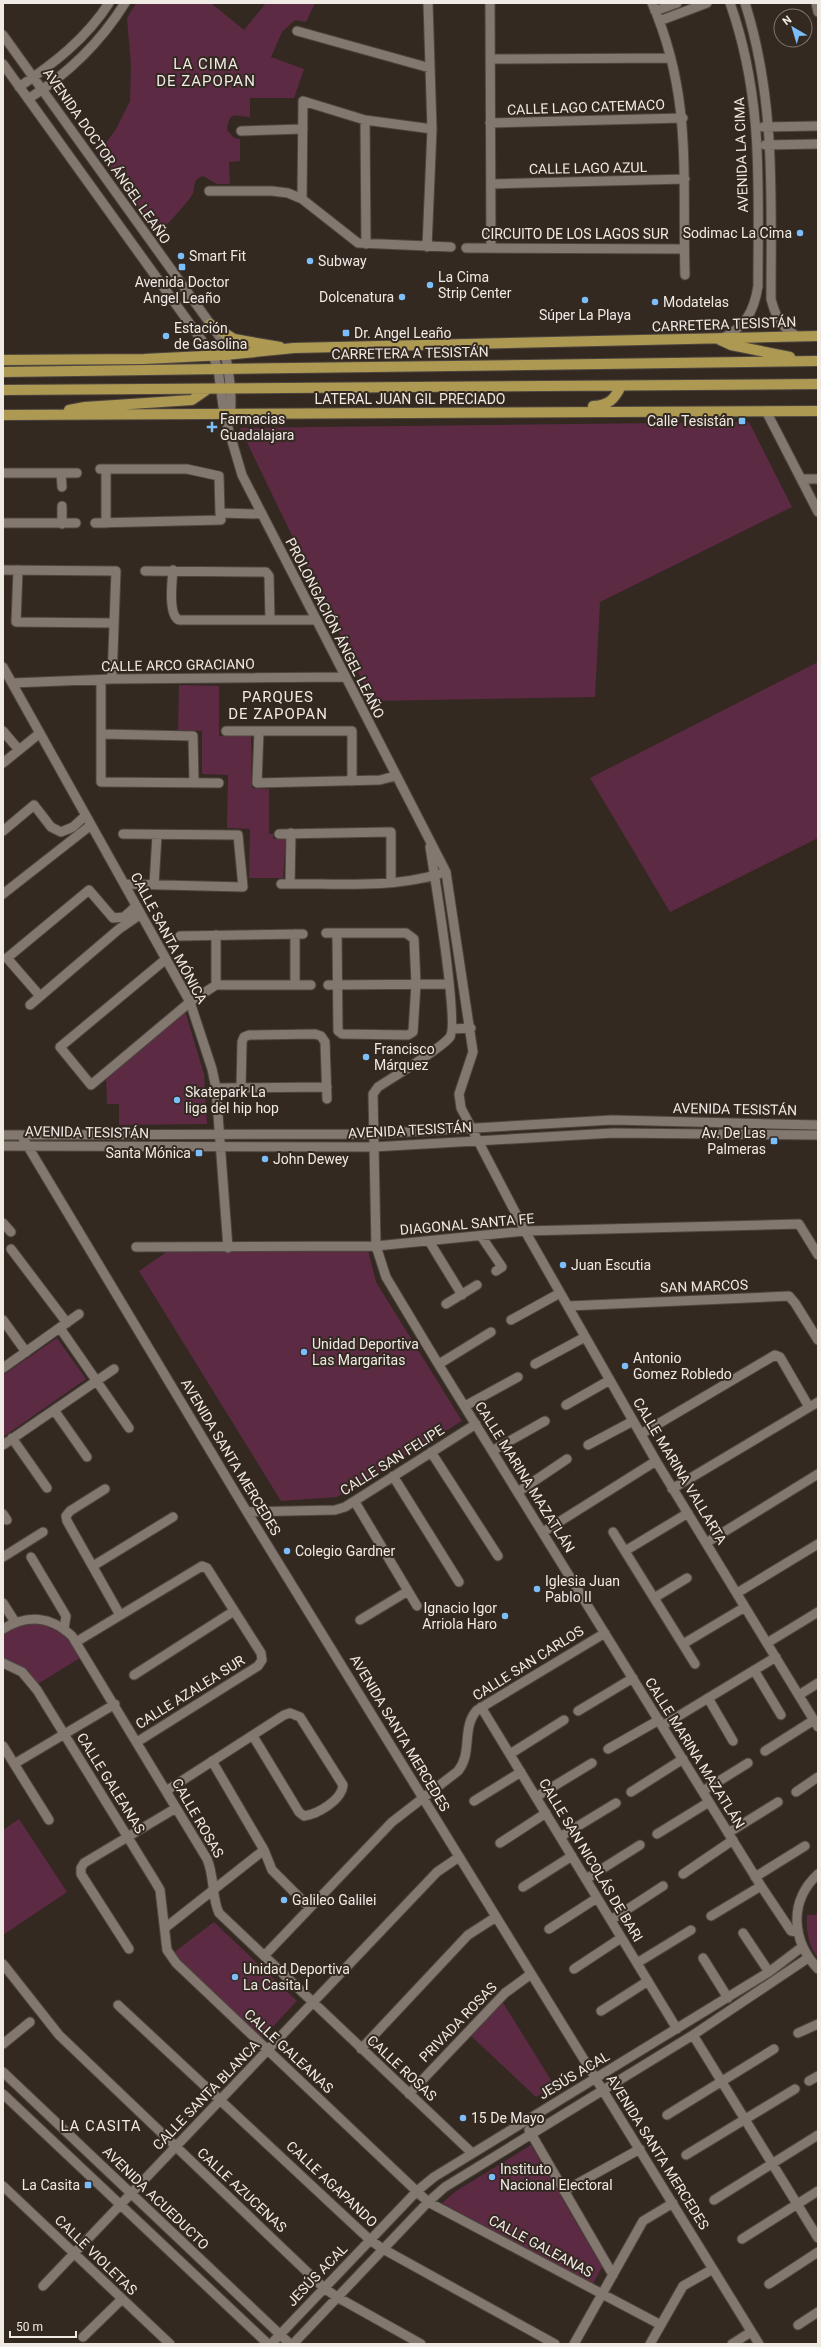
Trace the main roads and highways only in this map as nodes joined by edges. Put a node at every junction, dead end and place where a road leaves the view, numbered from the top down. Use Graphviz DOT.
graph roads {
  1 [pos="210,324"];
  2 [pos="818,336"];
  3 [pos="719,340"];
  4 [pos="290,348"];
  5 [pos="3,360"];
  6 [pos="807,361"];
  7 [pos="818,361"];
  8 [pos="3,372"];
  9 [pos="818,384"];
  10 [pos="621,386"];
  11 [pos="208,389"];
  12 [pos="3,390"];
  13 [pos="818,411"];
  14 [pos="468,413"];
  15 [pos="49,414"];
  16 [pos="3,415"];
  1 -- 4 [label="main road"];
  2 -- 3 [label="main road, CARRETERA TESISTÁN"];
  3 -- 4 [label="main road, CARRETERA TESISTÁN"];
  3 -- 6 [label="main road"];
  4 -- 5 [label="main road"];
  6 -- 7 [label="main road, CARRETERA A TESISTÁN"];
  6 -- 8 [label="main road, CARRETERA A TESISTÁN"];
  9 -- 10 [label="main road"];
  10 -- 11 [label="main road"];
  10 -- 14 [label="main road"];
  11 -- 12 [label="main road"];
  11 -- 15 [label="main road"];
  13 -- 14 [label="main road, LATERAL JUAN GIL PRECIADO"];
  14 -- 15 [label="main road, LATERAL JUAN GIL PRECIADO"];
  15 -- 16 [label="main road, LATERAL JUAN GIL PRECIADO"];
}
